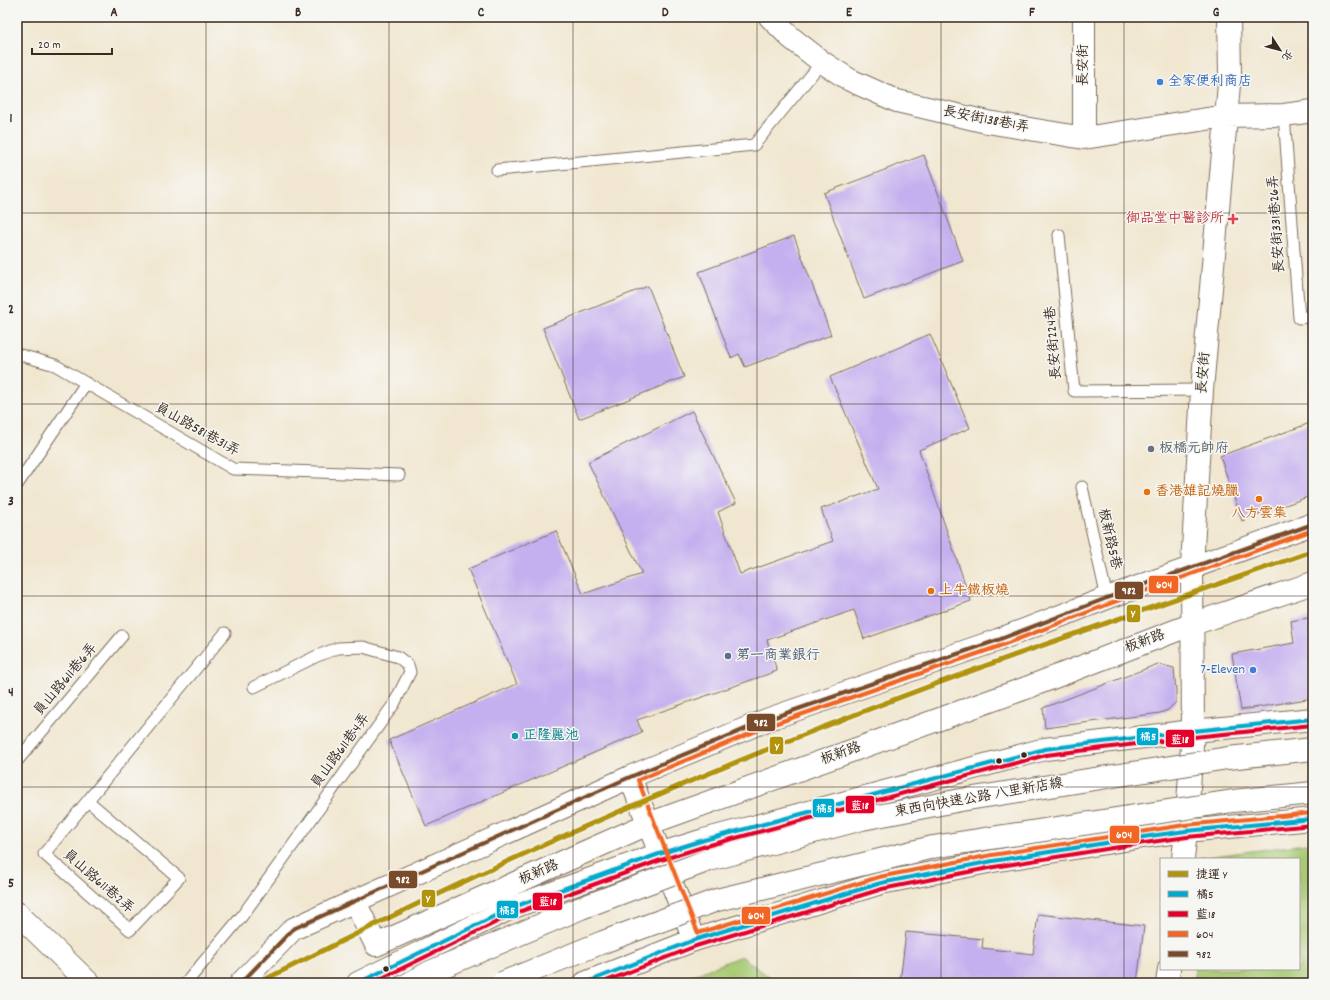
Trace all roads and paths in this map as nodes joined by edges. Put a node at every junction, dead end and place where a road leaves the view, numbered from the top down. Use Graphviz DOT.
graph roads {
  1 [pos="770,17"];
  2 [pos="1084,17"];
  3 [pos="1229,17"];
  4 [pos="822,62"];
  5 [pos="1313,111"];
  6 [pos="1284,115"];
  7 [pos="1226,116"];
  8 [pos="1084,138"];
  9 [pos="497,170"];
  10 [pos="1059,235"];
  11 [pos="1313,316"];
  12 [pos="17,354"];
  13 [pos="86,383"];
  14 [pos="1202,390"];
  15 [pos="399,475"];
  16 [pos="17,485"];
  17 [pos="1082,487"];
  18 [pos="1313,524"];
  19 [pos="1192,567"];
  20 [pos="1313,583"];
  21 [pos="1107,598"];
  22 [pos="1193,624"];
  23 [pos="225,633"];
  24 [pos="122,636"];
  25 [pos="254,687"];
  26 [pos="1313,718"];
  27 [pos="1194,731"];
  28 [pos="1313,749"];
  29 [pos="17,761"];
  30 [pos="630,777"];
  31 [pos="1313,793"];
  32 [pos="88,801"];
  33 [pos="1313,819"];
  34 [pos="648,824"];
  35 [pos="1186,831"];
  36 [pos="659,854"];
  37 [pos="1183,858"];
  38 [pos="356,902"];
  39 [pos="17,913"];
  40 [pos="694,940"];
  41 [pos="1169,970"];
  42 [pos="88,983"];
  43 [pos="186,983"];
  44 [pos="241,983"];
  45 [pos="358,983"];
  46 [pos="410,983"];
  47 [pos="502,983"];
  48 [pos="585,983"];
  49 [pos="1167,983"];
  1 -- 4 [label="main road, 長安街138巷1弄"];
  2 -- 8 [label="main road, 長安街"];
  3 -- 7 [label="main road, 長安街"];
  4 -- 8 [label="main road, 長安街138巷1弄"];
  4 -- 9 [label="lane"];
  5 -- 6 [label="main road, 長安街138巷1弄"];
  6 -- 7 [label="main road, 長安街138巷1弄"];
  6 -- 11 [label="lane, 長安街331巷26弄"];
  7 -- 8 [label="main road, 長安街138巷1弄"];
  7 -- 14 [label="main road, 長安街"];
  10 -- 14 [label="lane, 長安街224巷"];
  12 -- 13 [label="lane, 員山路581巷31弄"];
  13 -- 15 [label="lane, 員山路581巷31弄"];
  13 -- 16 [label="lane"];
  14 -- 19 [label="main road, 長安街"];
  17 -- 21 [label="lane, 板新路5巷"];
  18 -- 19 [label="main road"];
  19 -- 21 [label="main road"];
  19 -- 22 [label="main road, 長安街"];
  20 -- 22 [label="main road, 板新路"];
  21 -- 30 [label="main road"];
  22 -- 27 [label="main road, 長安街"];
  22 -- 34 [label="main road, 板新路"];
  23 -- 32 [label="lane, 員山路611巷2弄"];
  24 -- 29 [label="lane, 員山路611巷6弄"];
  25 -- 43 [label="lane, 員山路611巷4弄"];
  26 -- 27 [label="main road"];
  27 -- 35 [label="main road, 長安街"];
  27 -- 36 [label="main road"];
  28 -- 46 [label="main road, 東西向快速公路 八里新店線, bridge"];
  30 -- 34 [label="main road"];
  30 -- 38 [label="main road"];
  31 -- 47 [label="main road, bridge"];
  32 -- 32 [label="lane, 員山路611巷2弄"];
  33 -- 35 [label="main road"];
  34 -- 36 [label="main road"];
  34 -- 38 [label="main road, 板新路"];
  35 -- 37 [label="main road, 長安街"];
  35 -- 40 [label="main road"];
  36 -- 40 [label="main road"];
  36 -- 45 [label="main road"];
  38 -- 44 [label="main road"];
  39 -- 42 [label="main road"];
  40 -- 48 [label="main road"];
  41 -- 49 [label="main road"];
}
